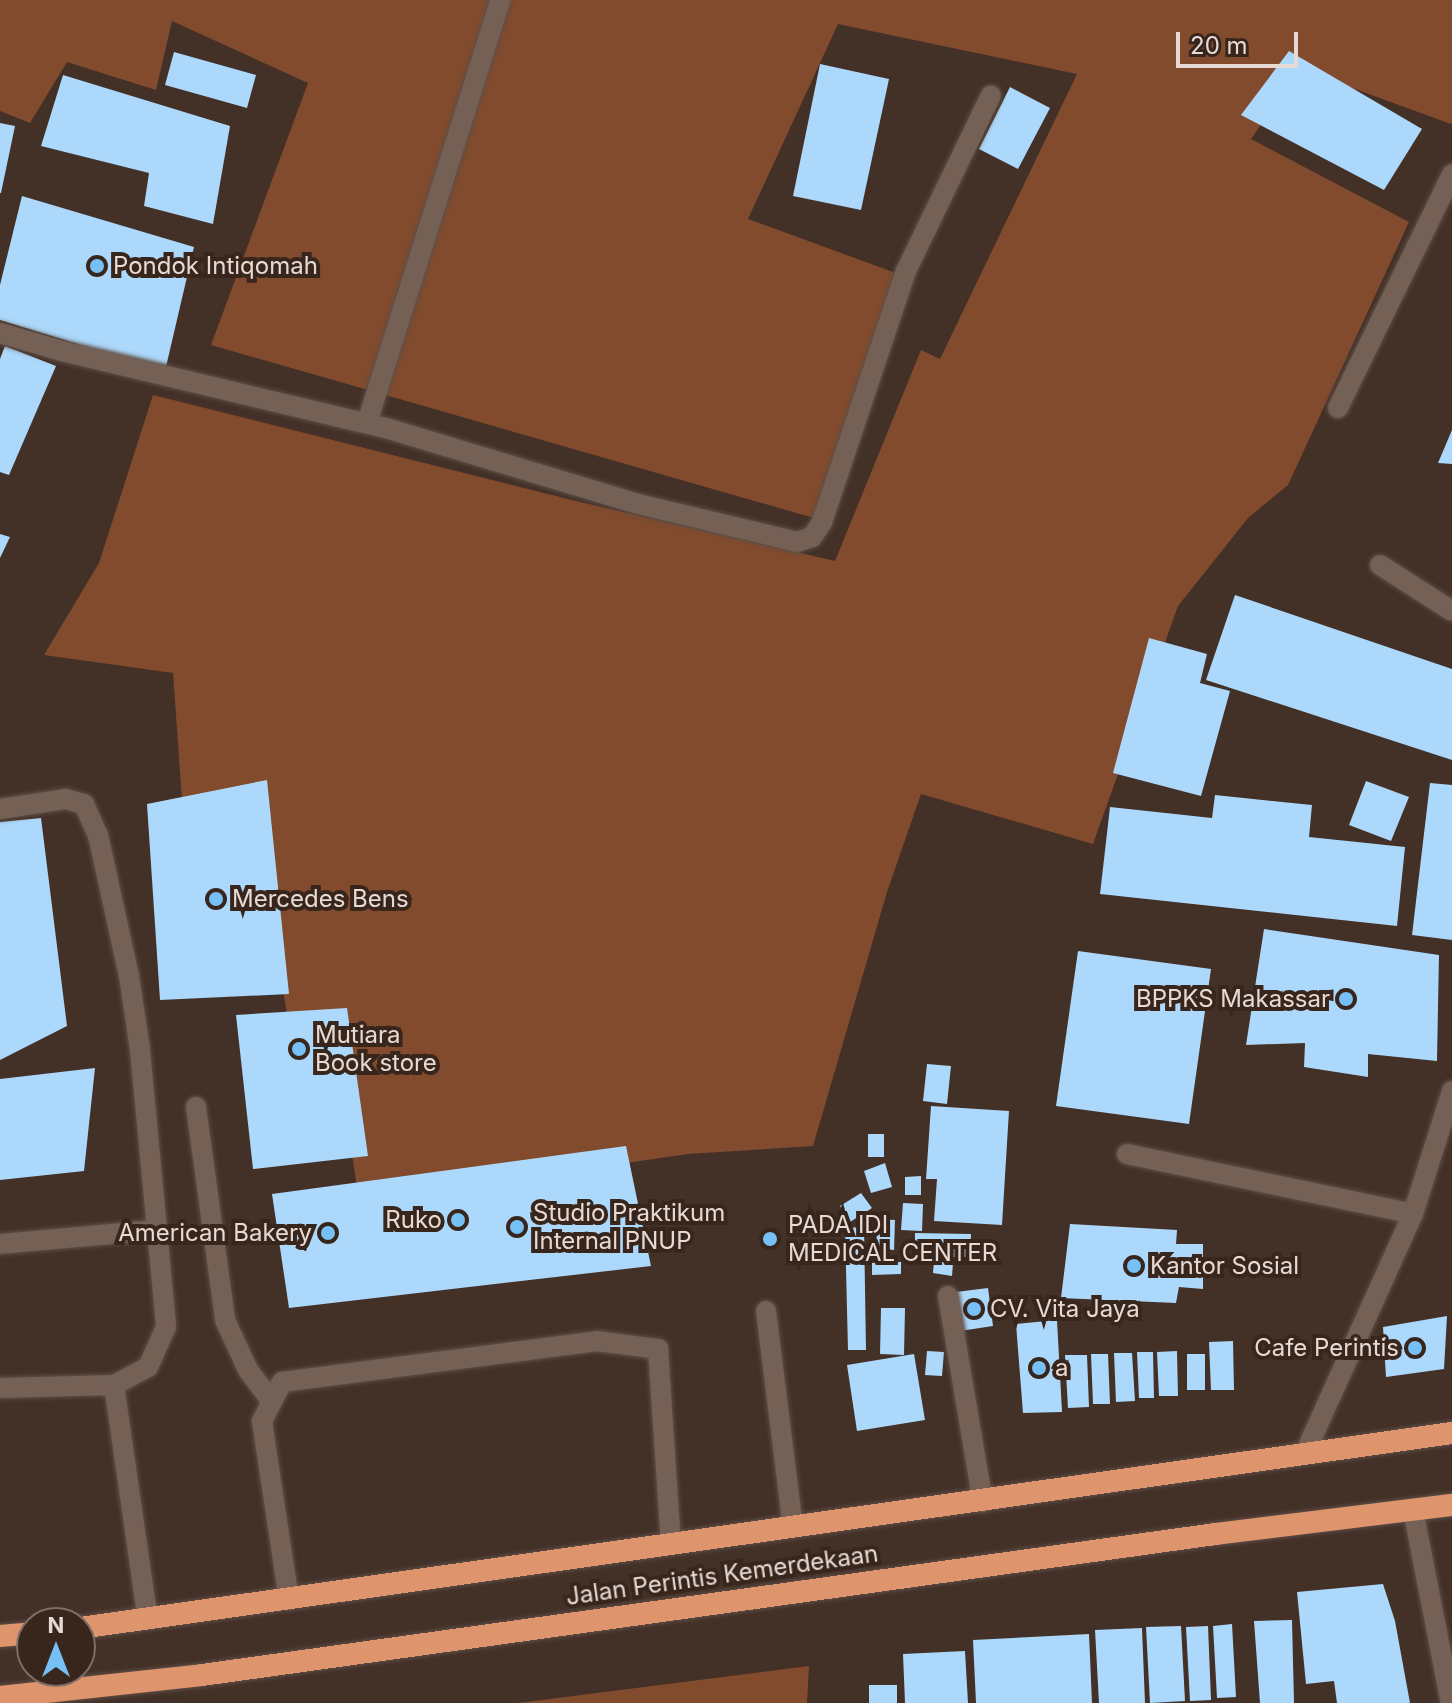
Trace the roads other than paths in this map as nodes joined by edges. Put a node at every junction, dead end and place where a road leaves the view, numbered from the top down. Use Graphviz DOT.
graph roads {
  1 [pos="500,0"];
  2 [pos="991,95"];
  3 [pos="1452,174"];
  4 [pos="0,333"];
  5 [pos="1338,408"];
  6 [pos="367,423"];
  7 [pos="1380,565"];
  8 [pos="1452,611"];
  9 [pos="0,809"];
  10 [pos="1452,1091"];
  11 [pos="196,1107"];
  12 [pos="1127,1154"];
  13 [pos="1432,1162"];
  14 [pos="1452,1168"];
  15 [pos="1413,1214"];
  16 [pos="157,1230"];
  17 [pos="0,1244"];
  18 [pos="948,1296"];
  19 [pos="766,1311"];
  20 [pos="114,1385"];
  21 [pos="0,1388"];
  22 [pos="272,1402"];
  23 [pos="1452,1433"];
  24 [pos="1305,1453"];
  25 [pos="983,1502"];
  26 [pos="1452,1505"];
  27 [pos="1413,1510"];
  28 [pos="793,1527"];
  29 [pos="671,1544"];
  30 [pos="289,1600"];
  31 [pos="148,1620"];
  32 [pos="96,1626"];
  33 [pos="100,1695"];
  34 [pos="0,1697"];
  35 [pos="1451,1703"];
  1 -- 6 [label="street"];
  2 -- 6 [label="street"];
  3 -- 5 [label="street"];
  4 -- 6 [label="street"];
  7 -- 8 [label="street"];
  9 -- 16 [label="street"];
  10 -- 13 [label="street"];
  11 -- 22 [label="street"];
  12 -- 15 [label="street"];
  13 -- 14 [label="street"];
  13 -- 15 [label="street"];
  15 -- 24 [label="street"];
  16 -- 17 [label="street"];
  16 -- 20 [label="street"];
  18 -- 25 [label="street"];
  19 -- 28 [label="street"];
  20 -- 21 [label="street"];
  20 -- 31 [label="street"];
  22 -- 29 [label="street"];
  22 -- 30 [label="street"];
  23 -- 24 [label="highway, Jalan Perintis Kemerdekaan"];
  24 -- 25 [label="highway, Jalan Perintis Kemerdekaan"];
  25 -- 28 [label="highway, Jalan Perintis Kemerdekaan"];
  26 -- 27 [label="highway, Jalan Perintis Kemerdekaan"];
  27 -- 33 [label="highway, Jalan Perintis Kemerdekaan"];
  27 -- 35 [label="street"];
  28 -- 29 [label="highway, Jalan Perintis Kemerdekaan"];
  29 -- 30 [label="highway, Jalan Perintis Kemerdekaan"];
  30 -- 31 [label="highway, Jalan Perintis Kemerdekaan"];
  31 -- 32 [label="highway, Jalan Perintis Kemerdekaan"];
  33 -- 34 [label="highway, Jalan Perintis Kemerdekaan"];
}
